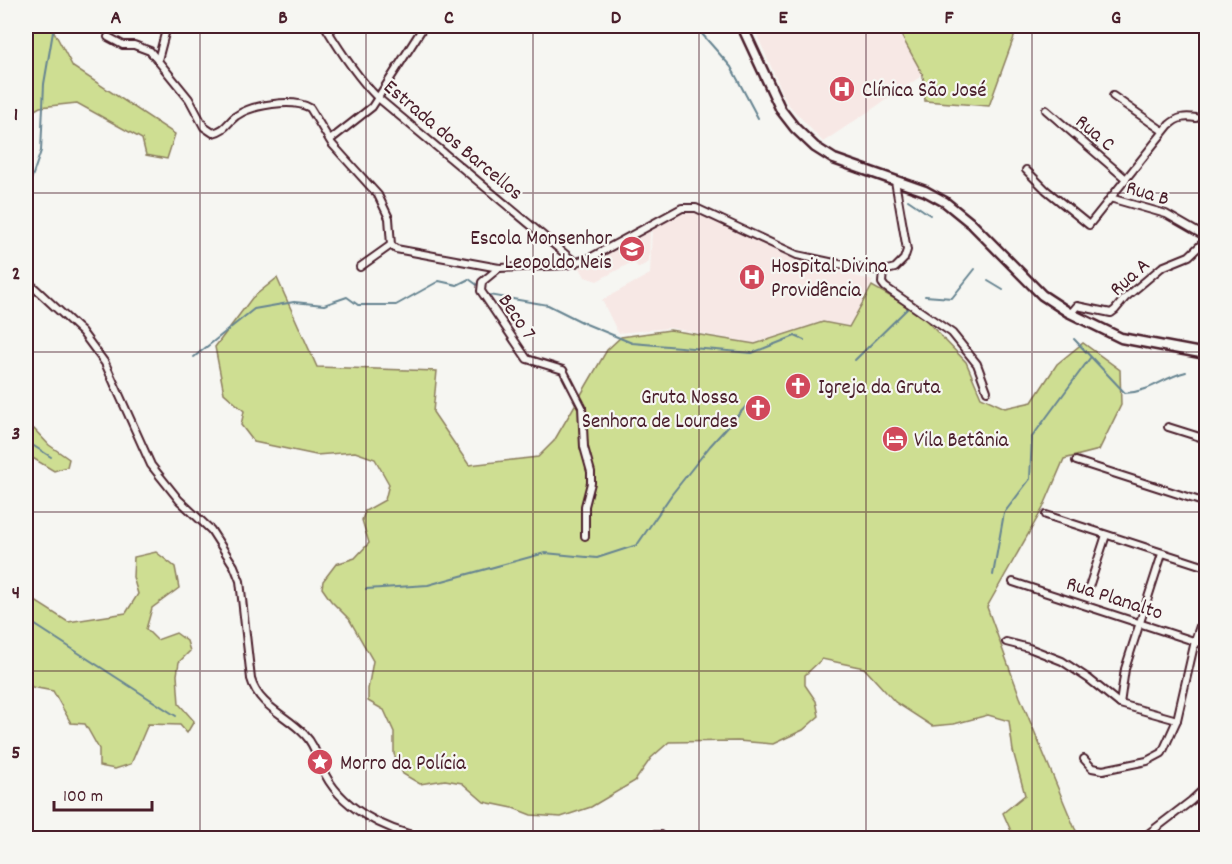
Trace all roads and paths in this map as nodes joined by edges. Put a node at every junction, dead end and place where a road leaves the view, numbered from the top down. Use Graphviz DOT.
graph roads {
  1 [pos="167,26"];
  2 [pos="325,26"];
  3 [pos="424,26"];
  4 [pos="742,26"];
  5 [pos="108,37"];
  6 [pos="158,60"];
  7 [pos="1113,96"];
  8 [pos="377,97"];
  9 [pos="1046,110"];
  10 [pos="1196,118"];
  11 [pos="1163,131"];
  12 [pos="330,140"];
  13 [pos="1026,170"];
  14 [pos="1126,179"];
  15 [pos="895,181"];
  16 [pos="1110,198"];
  17 [pos="1206,238"];
  18 [pos="391,244"];
  19 [pos="576,263"];
  20 [pos="360,267"];
  21 [pos="499,268"];
  22 [pos="883,271"];
  23 [pos="26,280"];
  24 [pos="1071,313"];
  25 [pos="1206,354"];
  26 [pos="987,391"];
  27 [pos="1168,427"];
  28 [pos="1206,439"];
  29 [pos="1076,461"];
  30 [pos="1206,503"];
  31 [pos="1046,515"];
  32 [pos="1106,535"];
  33 [pos="585,536"];
  34 [pos="1162,554"];
  35 [pos="1206,567"];
  36 [pos="1013,582"];
  37 [pos="1089,587"];
  38 [pos="1206,608"];
  39 [pos="1139,622"];
  40 [pos="1196,641"];
  41 [pos="1006,642"];
  42 [pos="1206,645"];
  43 [pos="1120,704"];
  44 [pos="1177,720"];
  45 [pos="1084,759"];
  46 [pos="1206,787"];
  47 [pos="1148,834"];
  48 [pos="660,836"];
  49 [pos="425,838"];
  50 [pos="612,838"];
  1 -- 6 [label="street"];
  2 -- 8 [label="street, Estrada dos Barcellos"];
  3 -- 8 [label="street"];
  4 -- 15 [label="main road"];
  5 -- 6 [label="street"];
  6 -- 12 [label="street"];
  7 -- 11 [label="street"];
  8 -- 12 [label="street"];
  8 -- 19 [label="street, Estrada dos Barcellos"];
  9 -- 14 [label="street, Rua C"];
  10 -- 11 [label="street"];
  11 -- 14 [label="street"];
  12 -- 18 [label="street"];
  13 -- 16 [label="street"];
  14 -- 16 [label="street"];
  15 -- 22 [label="street"];
  15 -- 24 [label="main road"];
  16 -- 17 [label="street, Rua B"];
  17 -- 24 [label="street, Rua A"];
  18 -- 20 [label="street"];
  18 -- 21 [label="street"];
  19 -- 21 [label="street"];
  19 -- 22 [label="street"];
  21 -- 33 [label="street, Beco 7"];
  22 -- 26 [label="street"];
  23 -- 49 [label="street"];
  24 -- 25 [label="main road"];
  27 -- 28 [label="street"];
  29 -- 30 [label="street"];
  31 -- 32 [label="street"];
  32 -- 34 [label="street"];
  32 -- 37 [label="street"];
  34 -- 35 [label="street"];
  34 -- 39 [label="street"];
  36 -- 39 [label="street, Rua Planalto"];
  38 -- 40 [label="street"];
  39 -- 40 [label="street, Rua Planalto"];
  39 -- 43 [label="street"];
  40 -- 42 [label="street, Rua Planalto"];
  40 -- 44 [label="street"];
  41 -- 43 [label="street"];
  43 -- 44 [label="street"];
  44 -- 45 [label="street"];
  46 -- 47 [label="street"];
  48 -- 50 [label="street"];
}
